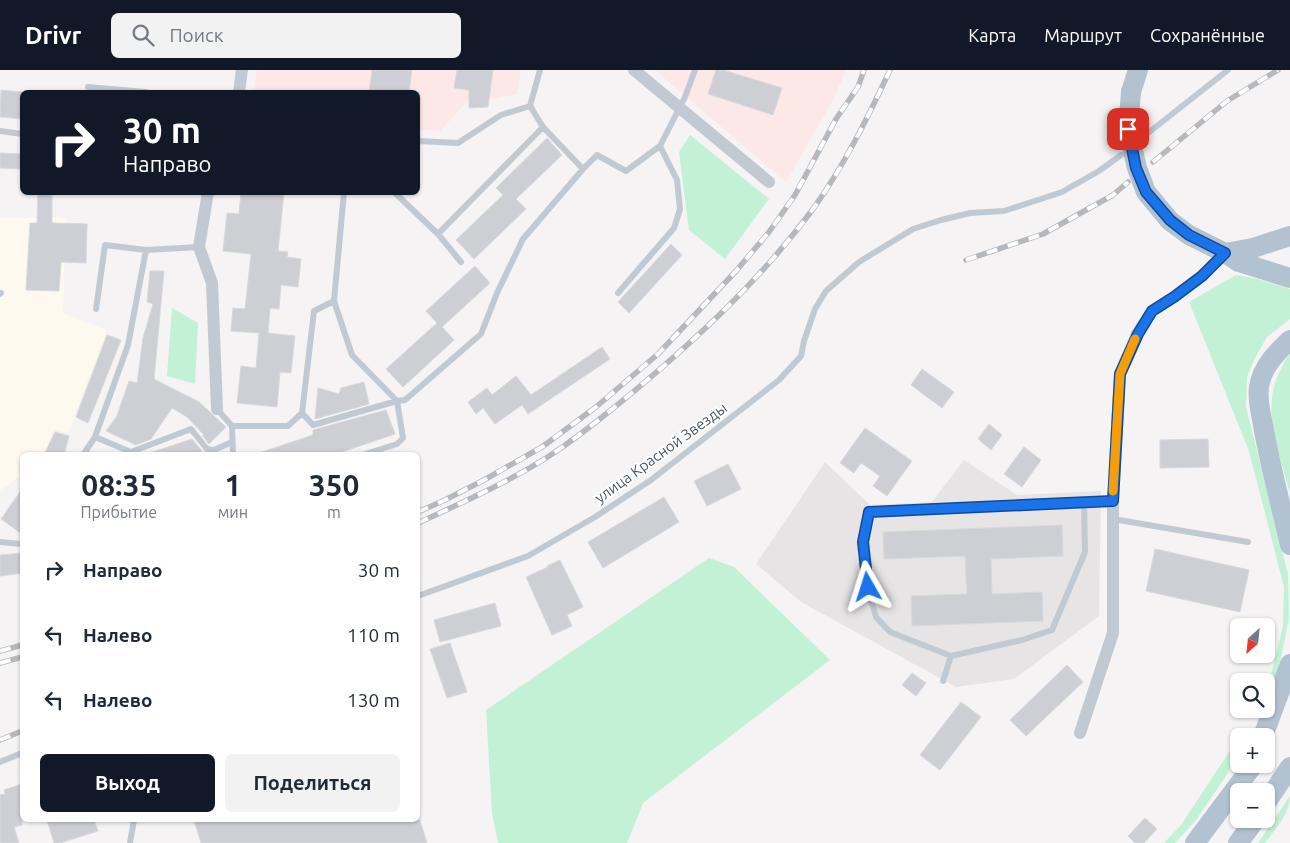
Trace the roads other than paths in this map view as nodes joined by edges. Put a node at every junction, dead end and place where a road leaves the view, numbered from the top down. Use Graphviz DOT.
graph roads {
  1 [pos="242,70"];
  2 [pos="540,70"];
  3 [pos="634,70"];
  4 [pos="695,70"];
  5 [pos="1138,70"];
  6 [pos="1228,70"];
  7 [pos="88,86"];
  8 [pos="127,90"];
  9 [pos="239,90"];
  10 [pos="530,106"];
  11 [pos="680,107"];
  12 [pos="543,127"];
  13 [pos="0,131"];
  14 [pos="1148,133"];
  15 [pos="20,134"];
  16 [pos="420,140"];
  17 [pos="660,146"];
  18 [pos="1121,155"];
  19 [pos="583,169"];
  20 [pos="770,182"];
  21 [pos="208,195"];
  22 [pos="344,195"];
  23 [pos="397,195"];
  24 [pos="438,234"];
  25 [pos="1290,236"];
  26 [pos="199,247"];
  27 [pos="146,250"];
  28 [pos="1225,253"];
  29 [pos="461,262"];
  30 [pos="1290,278"];
  31 [pos="618,293"];
  32 [pos="334,301"];
  33 [pos="96,309"];
  34 [pos="1290,340"];
  35 [pos="397,401"];
  36 [pos="217,409"];
  37 [pos="302,412"];
  38 [pos="232,426"];
  39 [pos="95,437"];
  40 [pos="232,442"];
  41 [pos="214,450"];
  42 [pos="85,452"];
  43 [pos="233,452"];
  44 [pos="372,452"];
  45 [pos="1113,501"];
  46 [pos="1084,502"];
  47 [pos="1113,519"];
  48 [pos="0,542"];
  49 [pos="1248,542"];
  50 [pos="20,544"];
  51 [pos="1290,545"];
  52 [pos="420,595"];
  53 [pos="951,656"];
  54 [pos="1290,664"];
  55 [pos="943,681"];
  56 [pos="1290,703"];
  57 [pos="1266,728"];
  58 [pos="1275,729"];
  59 [pos="1080,733"];
  60 [pos="20,754"];
  61 [pos="0,762"];
  62 [pos="1290,767"];
  63 [pos="1246,773"];
  64 [pos="1275,790"];
  65 [pos="134,822"];
  66 [pos="1249,828"];
  67 [pos="130,843"];
  68 [pos="1195,843"];
  69 [pos="1238,843"];
  1 -- 9 [label="street"];
  2 -- 10 [label="lane"];
  3 -- 11 [label="street"];
  4 -- 11 [label="lane"];
  5 -- 28 [label="main road, bridge"];
  6 -- 14 [label="lane"];
  7 -- 8 [label="lane"];
  10 -- 12 [label="lane"];
  10 -- 16 [label="lane"];
  11 -- 17 [label="lane"];
  11 -- 20 [label="street"];
  12 -- 19 [label="lane"];
  12 -- 24 [label="lane"];
  13 -- 15 [label="lane"];
  17 -- 19 [label="lane"];
  17 -- 31 [label="lane"];
  18 -- 52 [label="lane, улица Красной Звезды"];
  19 -- 35 [label="lane"];
  21 -- 26 [label="street"];
  22 -- 32 [label="lane"];
  23 -- 24 [label="lane"];
  24 -- 29 [label="lane"];
  25 -- 28 [label="main road"];
  26 -- 27 [label="lane"];
  26 -- 36 [label="street"];
  27 -- 33 [label="lane"];
  27 -- 39 [label="lane"];
  28 -- 30 [label="main road"];
  28 -- 45 [label="street"];
  32 -- 35 [label="lane"];
  32 -- 37 [label="lane"];
  34 -- 51 [label="main road"];
  35 -- 37 [label="lane"];
  35 -- 44 [label="lane"];
  36 -- 38 [label="lane"];
  37 -- 38 [label="lane"];
  38 -- 40 [label="lane"];
  39 -- 41 [label="lane"];
  39 -- 42 [label="lane"];
  40 -- 41 [label="lane"];
  40 -- 43 [label="lane"];
  45 -- 46 [label="lane"];
  45 -- 47 [label="street"];
  46 -- 53 [label="lane"];
  46 -- 53 [label="lane"];
  47 -- 49 [label="lane"];
  47 -- 59 [label="street"];
  48 -- 50 [label="lane"];
  53 -- 55 [label="lane"];
  54 -- 57 [label="main road"];
  56 -- 58 [label="main road"];
  60 -- 61 [label="lane"];
  62 -- 64 [label="main road"];
  63 -- 68 [label="main road"];
  65 -- 67 [label="lane"];
  66 -- 69 [label="main road"];
}
